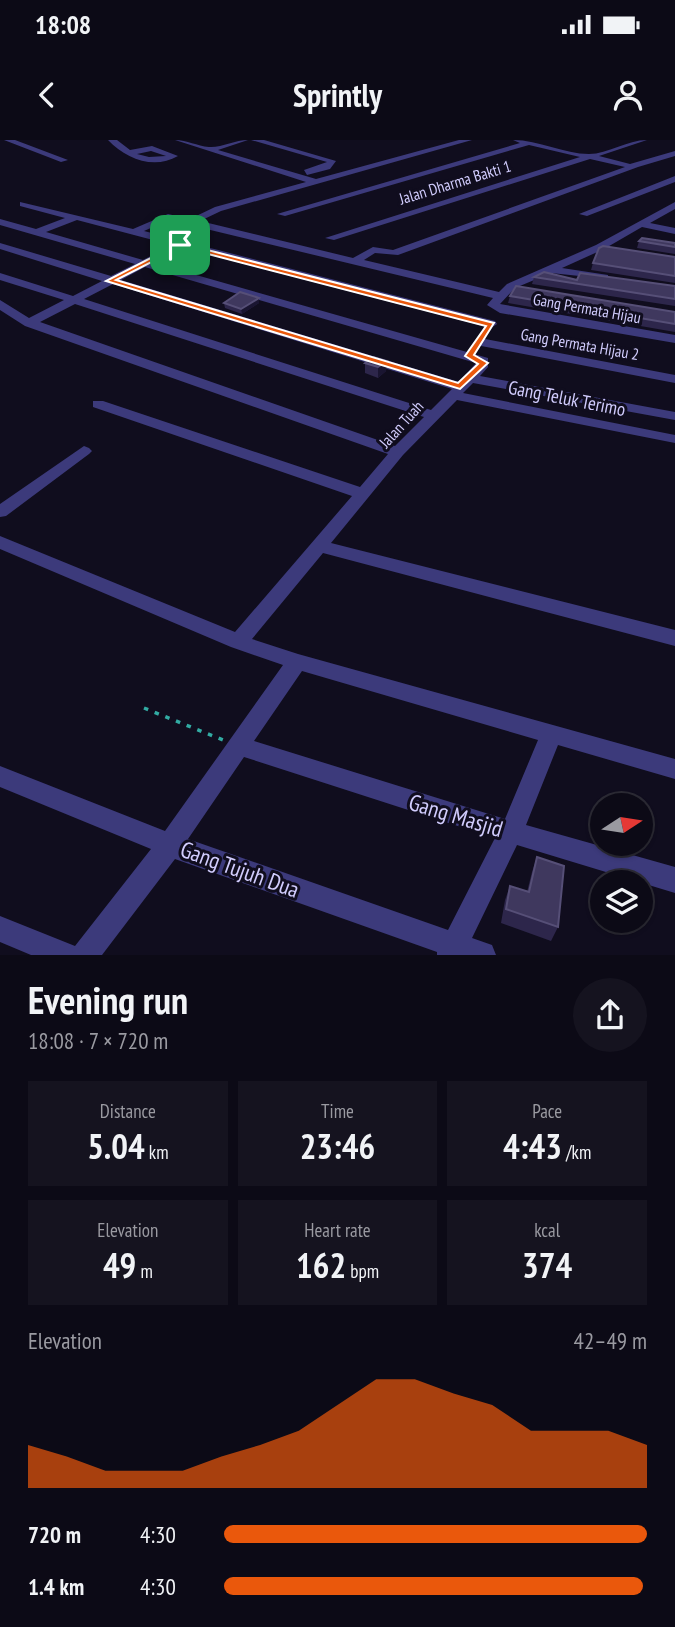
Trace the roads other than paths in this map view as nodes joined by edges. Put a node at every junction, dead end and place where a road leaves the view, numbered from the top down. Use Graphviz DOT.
graph roads {
  1 [pos="8,140"];
  2 [pos="179,140"];
  3 [pos="244,140"];
  4 [pos="255,140"];
  5 [pos="468,140"];
  6 [pos="643,140"];
  7 [pos="523,141"];
  8 [pos="115,143"];
  9 [pos="571,143"];
  10 [pos="552,148"];
  11 [pos="143,149"];
  12 [pos="208,150"];
  13 [pos="675,152"];
  14 [pos="129,153"];
  15 [pos="588,156"];
  16 [pos="64,160"];
  17 [pos="631,166"];
  18 [pos="294,176"];
  19 [pos="675,179"];
  20 [pos="315,182"];
  21 [pos="23,204"];
  22 [pos="672,208"];
  23 [pos="109,214"];
  24 [pos="282,214"];
  25 [pos="584,214"];
  26 [pos="74,218"];
  27 [pos="0,222"];
  28 [pos="191,222"];
  29 [pos="640,224"];
  30 [pos="149,226"];
  31 [pos="675,231"];
  32 [pos="37,232"];
  33 [pos="132,233"];
  34 [pos="330,238"];
  35 [pos="180,245"];
  36 [pos="0,246"];
  37 [pos="600,247"];
  38 [pos="625,251"];
  39 [pos="355,261"];
  40 [pos="142,263"];
  41 [pos="548,269"];
  42 [pos="0,276"];
  43 [pos="620,280"];
  44 [pos="110,281"];
  45 [pos="511,286"];
  46 [pos="539,290"];
  47 [pos="74,299"];
  48 [pos="498,304"];
  49 [pos="3,309"];
  50 [pos="29,323"];
  51 [pos="491,324"];
  52 [pos="675,339"];
  53 [pos="480,342"];
  54 [pos="469,356"];
  55 [pos="675,379"];
  56 [pos="460,386"];
  57 [pos="99,404"];
  58 [pos="433,415"];
  59 [pos="675,416"];
  60 [pos="675,439"];
  61 [pos="84,451"];
  62 [pos="398,453"];
  63 [pos="364,494"];
  64 [pos="0,512"];
  65 [pos="0,542"];
  66 [pos="321,546"];
  67 [pos="675,638"];
  68 [pos="238,642"];
  69 [pos="297,662"];
  70 [pos="551,735"];
  71 [pos="239,746"];
  72 [pos="675,769"];
  73 [pos="0,776"];
  74 [pos="511,832"];
  75 [pos="170,845"];
  76 [pos="675,880"];
  77 [pos="0,929"];
  78 [pos="451,950"];
  79 [pos="82,955"];
  80 [pos="482,955"];
  1 -- 16 [label="street"];
  2 -- 12 [label="street"];
  3 -- 12 [label="street"];
  4 -- 18 [label="street"];
  5 -- 20 [label="street"];
  6 -- 15 [label="street, Jalan Dharma Bakti 1"];
  7 -- 10 [label="street"];
  7 -- 24 [label="street"];
  8 -- 11 [label="street"];
  8 -- 14 [label="street"];
  9 -- 10 [label="street"];
  10 -- 15 [label="street"];
  11 -- 14 [label="street"];
  11 -- 14 [label="street"];
  12 -- 18 [label="street"];
  13 -- 17 [label="street"];
  15 -- 17 [label="street"];
  15 -- 34 [label="street, Jalan Dharma Bakti 1"];
  17 -- 39 [label="street"];
  18 -- 20 [label="street"];
  19 -- 25 [label="street"];
  20 -- 28 [label="street"];
  21 -- 26 [label="street"];
  22 -- 29 [label="street"];
  23 -- 30 [label="street"];
  26 -- 32 [label="street"];
  26 -- 33 [label="street"];
  27 -- 32 [label="street"];
  28 -- 30 [label="street"];
  28 -- 39 [label="street, Gang Permata Hijau"];
  29 -- 31 [label="street"];
  29 -- 37 [label="street"];
  30 -- 33 [label="street"];
  32 -- 40 [label="street"];
  33 -- 35 [label="street"];
  35 -- 40 [label="street"];
  35 -- 51 [label="street"];
  36 -- 44 [label="street"];
  37 -- 38 [label="street"];
  37 -- 41 [label="street"];
  39 -- 48 [label="street, Gang Permata Hijau"];
  40 -- 44 [label="street"];
  40 -- 54 [label="street"];
  41 -- 43 [label="street"];
  41 -- 45 [label="street"];
  42 -- 47 [label="street"];
  44 -- 47 [label="street"];
  44 -- 56 [label="street"];
  45 -- 46 [label="street"];
  45 -- 48 [label="street"];
  47 -- 50 [label="street"];
  47 -- 58 [label="street"];
  48 -- 51 [label="street"];
  48 -- 52 [label="street, Gang Permata Hijau"];
  49 -- 50 [label="street"];
  50 -- 62 [label="street"];
  51 -- 53 [label="street"];
  53 -- 54 [label="street"];
  53 -- 55 [label="street, Gang Permata Hijau 2"];
  54 -- 56 [label="street"];
  56 -- 58 [label="street, Jalan Tuah"];
  56 -- 59 [label="street"];
  56 -- 60 [label="street, Gang Teluk Terimo"];
  57 -- 63 [label="street"];
  58 -- 62 [label="street, Jalan Tuah"];
  61 -- 64 [label="street"];
  62 -- 63 [label="street, Jalan Tuah"];
  63 -- 66 [label="street, Jalan Tuah"];
  65 -- 68 [label="street"];
  66 -- 67 [label="street"];
  66 -- 68 [label="street, Jalan Tuah"];
  68 -- 69 [label="street"];
  69 -- 70 [label="street"];
  69 -- 71 [label="street"];
  70 -- 72 [label="street"];
  70 -- 74 [label="street"];
  71 -- 74 [label="street, Gang Masjid"];
  71 -- 75 [label="street"];
  73 -- 75 [label="street, Gang Tujuh Dua"];
  74 -- 76 [label="street, Gang Masjid"];
  74 -- 78 [label="street"];
  75 -- 78 [label="street, Gang Tujuh Dua"];
  75 -- 79 [label="street"];
  77 -- 79 [label="street"];
  78 -- 80 [label="street, Gang Tujuh Dua"];
}
